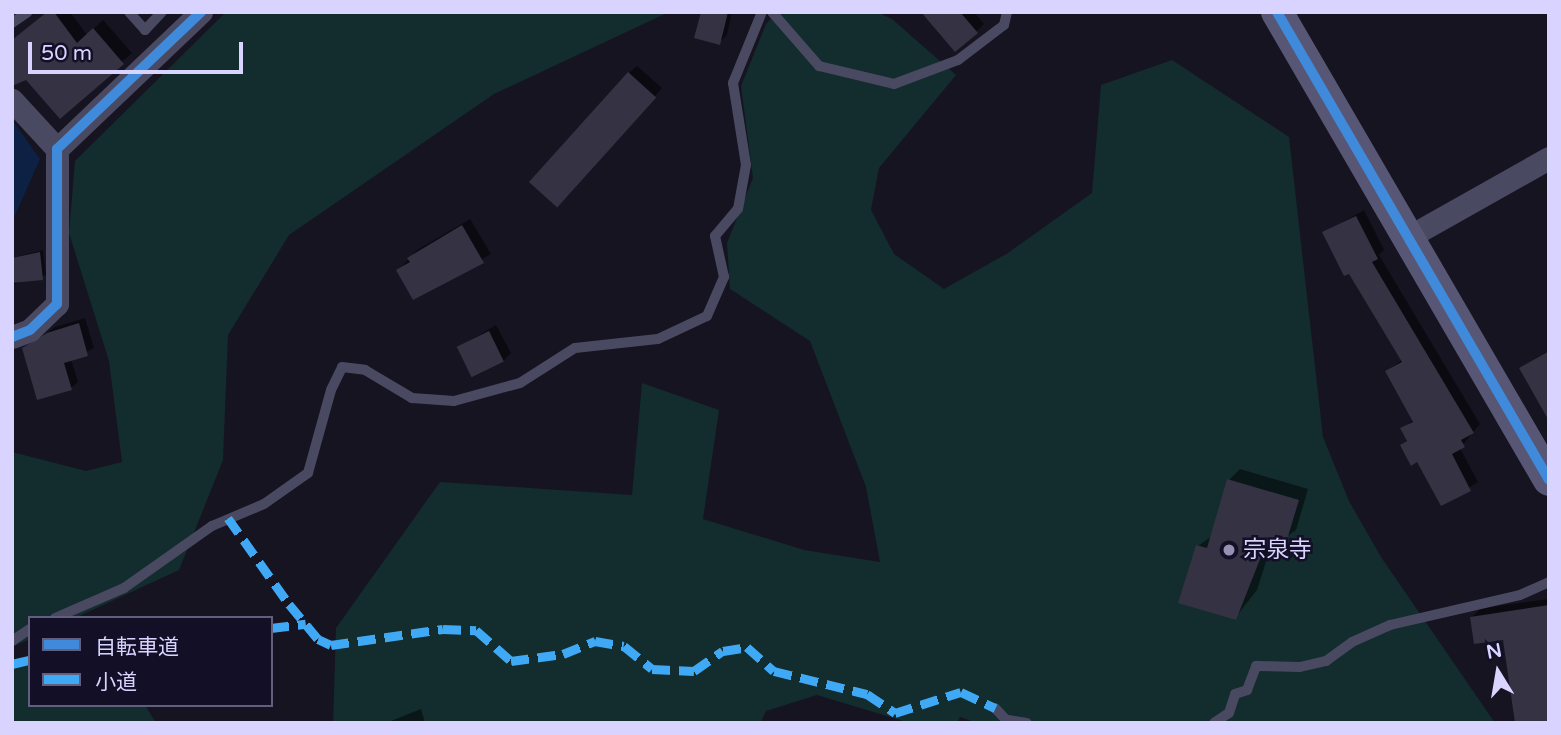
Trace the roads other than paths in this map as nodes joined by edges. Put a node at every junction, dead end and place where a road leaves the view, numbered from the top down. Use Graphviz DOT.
graph roads {
  1 [pos="28,12"];
  2 [pos="129,12"];
  3 [pos="162,12"];
  4 [pos="201,12"];
  5 [pos="762,12"];
  6 [pos="772,12"];
  7 [pos="1007,12"];
  8 [pos="1278,12"];
  9 [pos="12,23"];
  10 [pos="12,100"];
  11 [pos="57,149"];
  12 [pos="1549,158"];
  13 [pos="1405,239"];
  14 [pos="12,337"];
  15 [pos="1549,481"];
  16 [pos="1549,582"];
  17 [pos="60,616"];
  18 [pos="28,630"];
  19 [pos="12,641"];
  20 [pos="995,708"];
  21 [pos="1009,721"];
  22 [pos="1027,723"];
  23 [pos="1214,723"];
  1 -- 9 [label="lane"];
  2 -- 3 [label="lane"];
  4 -- 11 [label="street"];
  5 -- 17 [label="lane"];
  6 -- 7 [label="lane"];
  8 -- 13 [label="street"];
  10 -- 11 [label="street"];
  11 -- 14 [label="street"];
  12 -- 13 [label="street"];
  13 -- 15 [label="street"];
  16 -- 23 [label="lane"];
  18 -- 19 [label="lane"];
  20 -- 21 [label="lane"];
  21 -- 22 [label="lane"];
}
